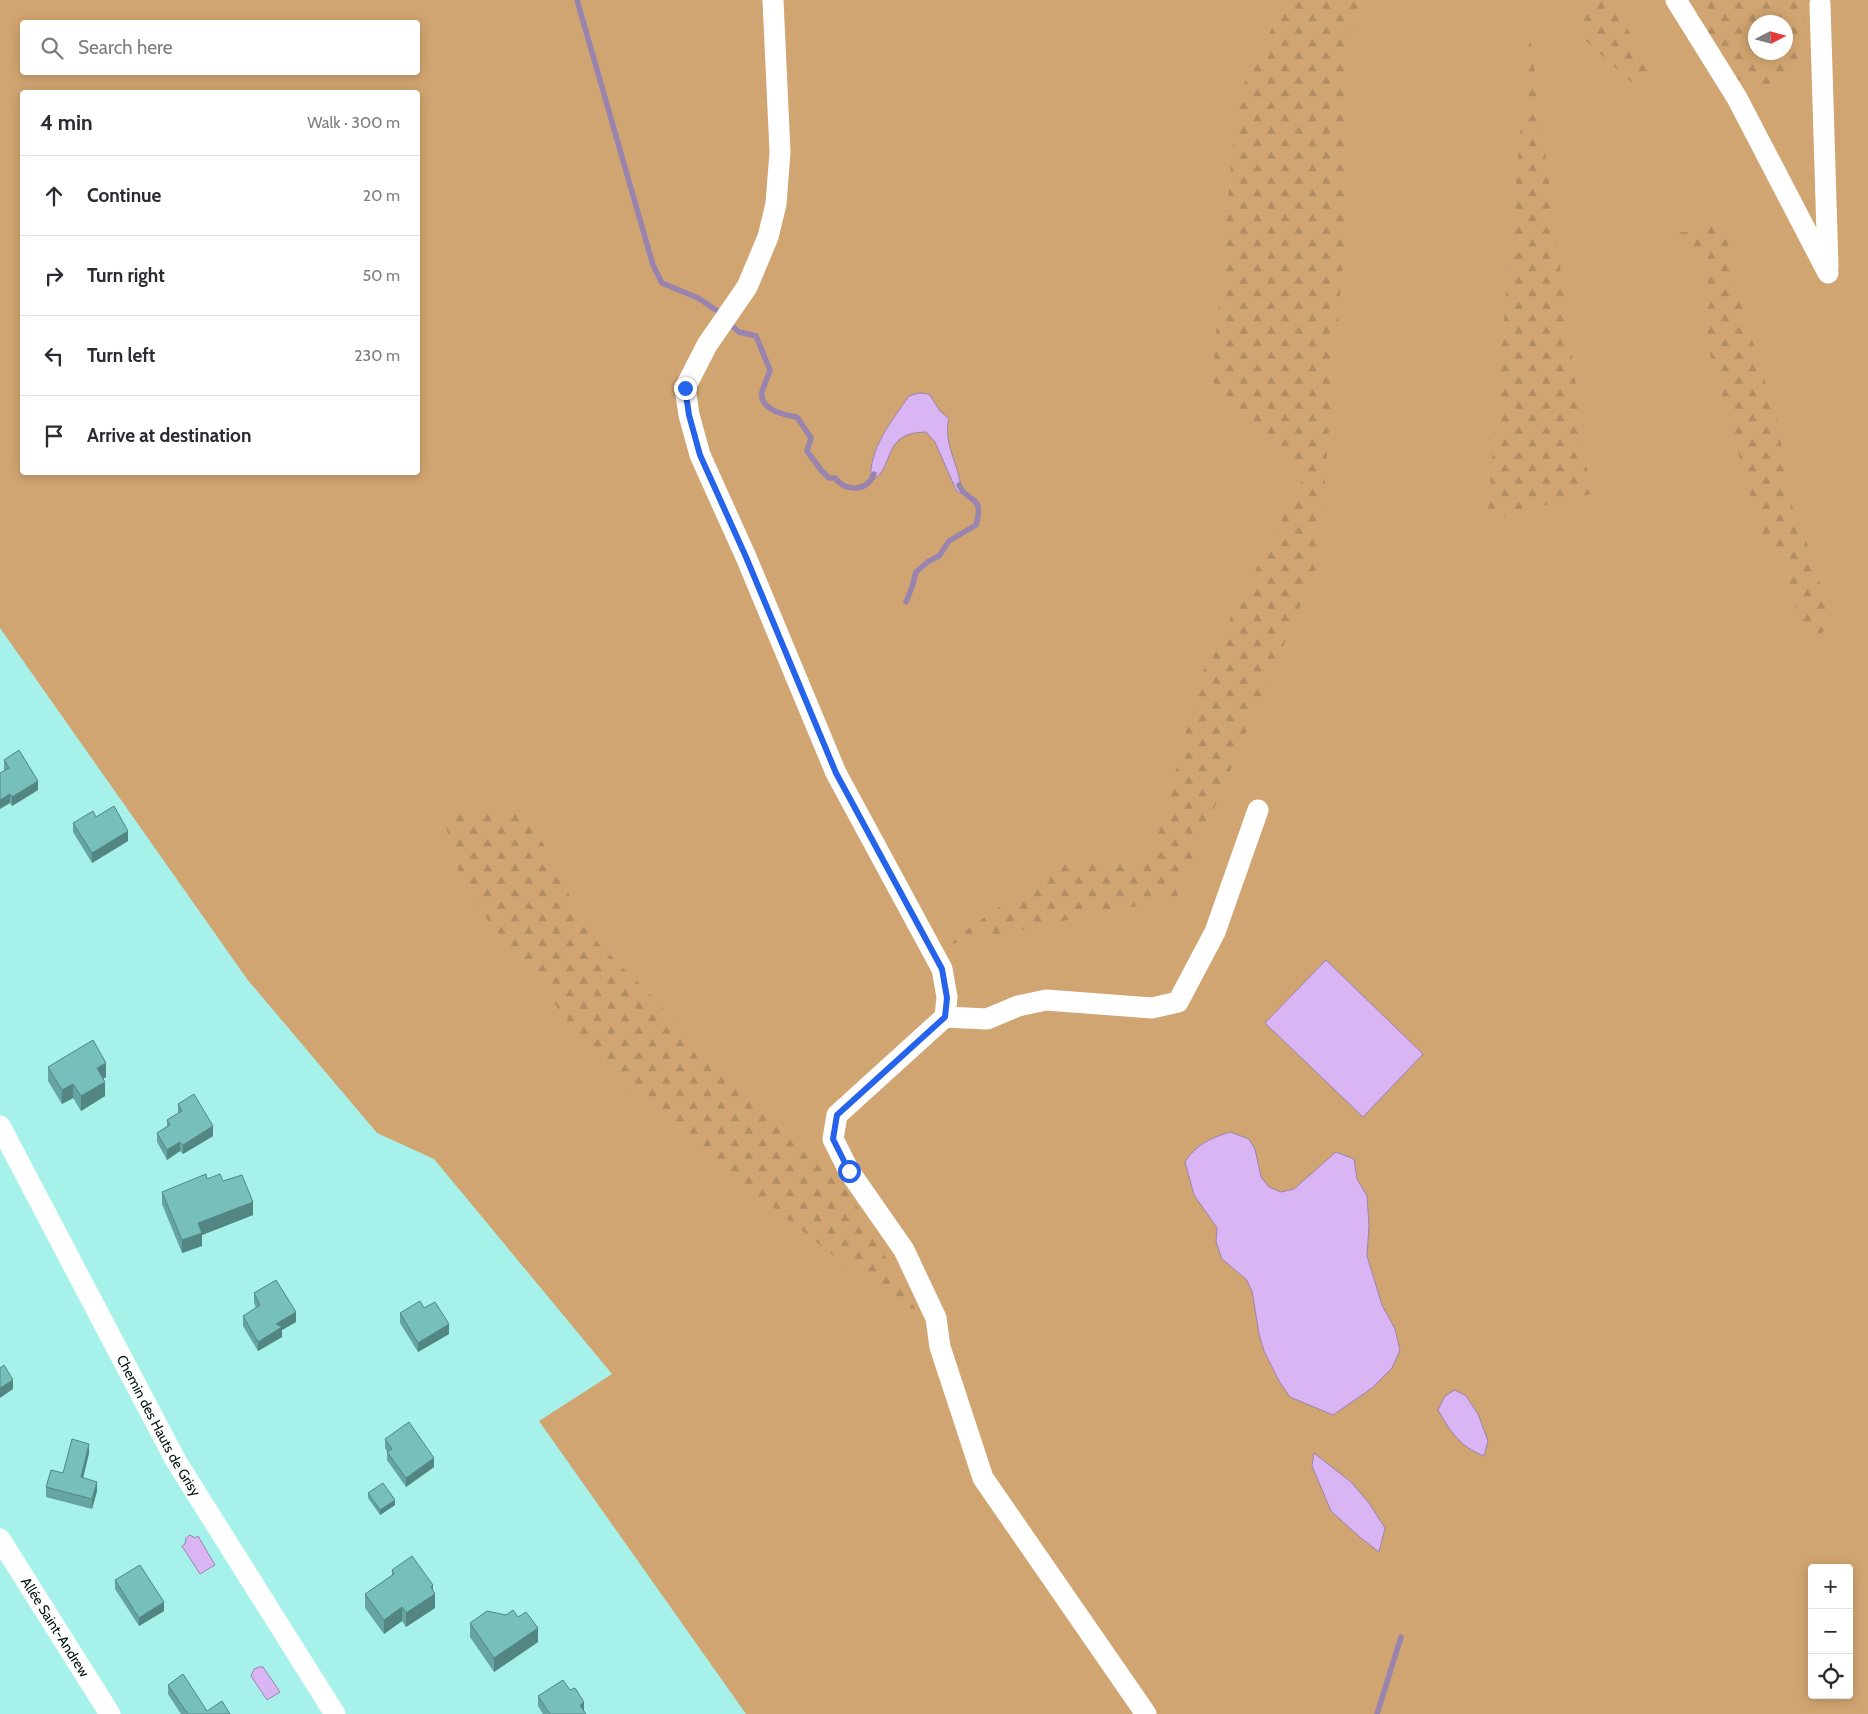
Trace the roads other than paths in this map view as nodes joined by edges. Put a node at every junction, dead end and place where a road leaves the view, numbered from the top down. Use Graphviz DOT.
graph roads {
  1 [pos="773,0"];
  2 [pos="1676,0"];
  3 [pos="1820,4"];
  4 [pos="1258,810"];
  5 [pos="945,1017"];
  6 [pos="0,1126"];
  7 [pos="0,1539"];
  8 [pos="110,1714"];
  9 [pos="335,1714"];
  10 [pos="1146,1714"];
  1 -- 5 [label="street"];
  2 -- 3 [label="street"];
  4 -- 5 [label="street"];
  5 -- 10 [label="street"];
  6 -- 9 [label="street, Chemin des Hauts de Grisy"];
  7 -- 8 [label="street, Allée Saint-Andrew"];
}
